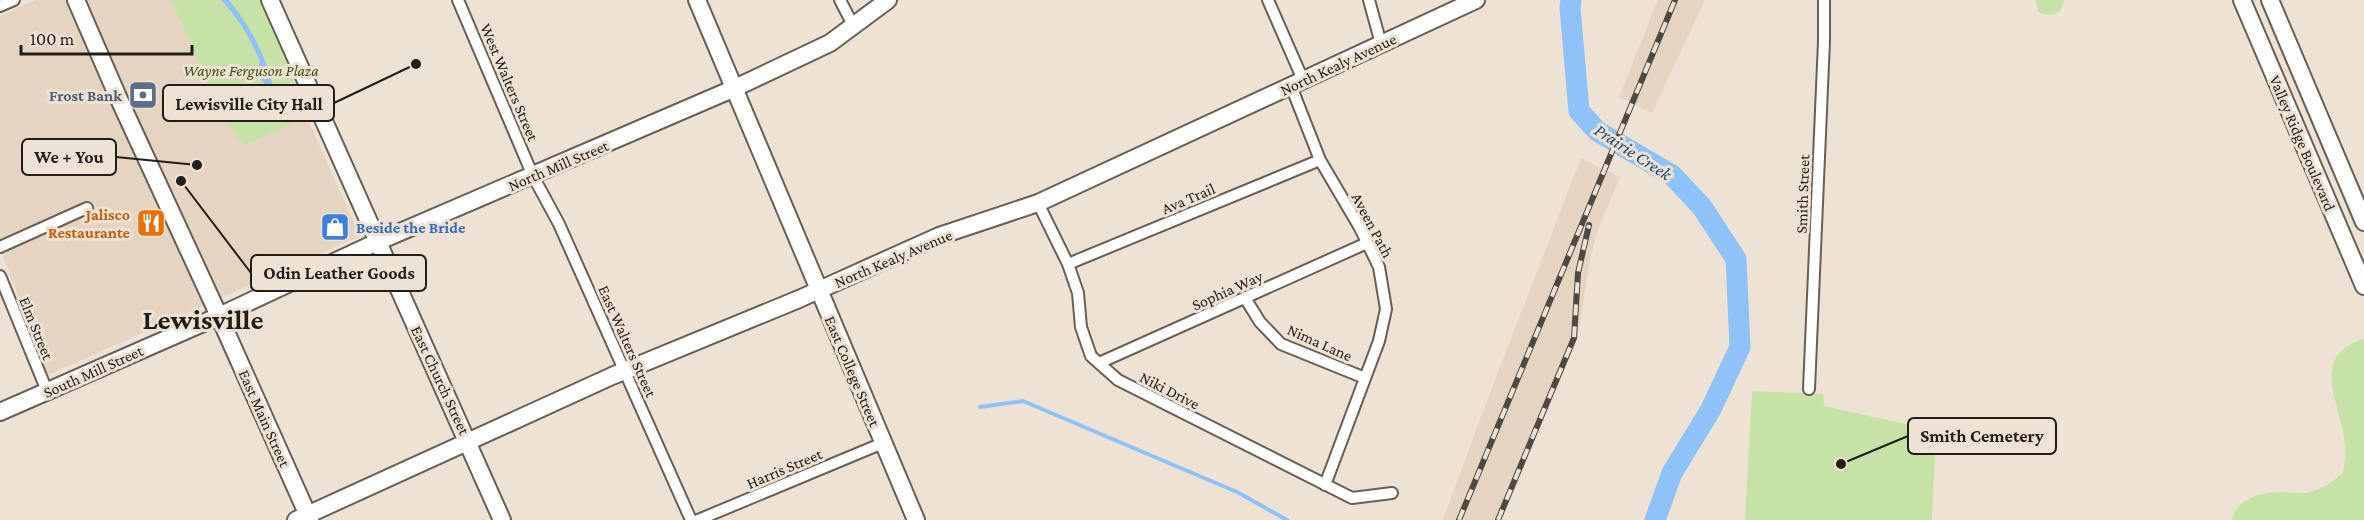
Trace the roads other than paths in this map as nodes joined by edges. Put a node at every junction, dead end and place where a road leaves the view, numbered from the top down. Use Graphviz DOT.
graph roads {
  1 [pos="14,0"];
  2 [pos="76,0"];
  3 [pos="270,0"];
  4 [pos="458,0"];
  5 [pos="697,0"];
  6 [pos="840,0"];
  7 [pos="888,0"];
  8 [pos="1268,0"];
  9 [pos="1369,0"];
  10 [pos="1476,0"];
  11 [pos="1824,0"];
  12 [pos="2242,0"];
  13 [pos="2270,0"];
  14 [pos="0,6"];
  15 [pos="854,27"];
  16 [pos="1381,44"];
  17 [pos="1297,83"];
  18 [pos="735,88"];
  19 [pos="1320,160"];
  20 [pos="534,176"];
  21 [pos="1038,203"];
  22 [pos="87,208"];
  23 [pos="2364,222"];
  24 [pos="377,242"];
  25 [pos="1367,243"];
  26 [pos="0,247"];
  27 [pos="1068,264"];
  28 [pos="0,276"];
  29 [pos="2364,285"];
  30 [pos="819,290"];
  31 [pos="1245,298"];
  32 [pos="219,316"];
  33 [pos="1099,363"];
  34 [pos="625,372"];
  35 [pos="1365,378"];
  36 [pos="1809,389"];
  37 [pos="47,391"];
  38 [pos="0,412"];
  39 [pos="469,441"];
  40 [pos="883,443"];
  41 [pos="1325,485"];
  42 [pos="1392,493"];
  43 [pos="305,518"];
  44 [pos="502,520"];
  45 [pos="691,520"];
  46 [pos="698,520"];
  47 [pos="915,520"];
  1 -- 14 [label="street"];
  2 -- 32 [label="main road, East Main Street"];
  3 -- 24 [label="main road, East Church Street"];
  4 -- 20 [label="street, West Walters Street"];
  5 -- 18 [label="main road, East College Street"];
  6 -- 15 [label="street"];
  7 -- 15 [label="main road, North Mill Street"];
  8 -- 17 [label="street, Aveen Path"];
  9 -- 16 [label="street"];
  10 -- 16 [label="main road, North Kealy Avenue"];
  11 -- 36 [label="street, Smith Street"];
  12 -- 29 [label="main road, Valley Ridge Boulevard"];
  13 -- 23 [label="main road, Valley Ridge Boulevard"];
  15 -- 18 [label="main road, North Mill Street"];
  16 -- 17 [label="main road, North Kealy Avenue"];
  17 -- 19 [label="street, Aveen Path"];
  17 -- 21 [label="main road, North Kealy Avenue"];
  18 -- 20 [label="main road, North Mill Street"];
  18 -- 30 [label="main road, East College Street"];
  19 -- 25 [label="street, Aveen Path"];
  19 -- 27 [label="street, Ava Trail"];
  20 -- 24 [label="main road, North Mill Street"];
  20 -- 34 [label="street, East Walters Street"];
  21 -- 27 [label="street, Niki Drive"];
  21 -- 30 [label="main road, North Kealy Avenue"];
  22 -- 26 [label="street"];
  24 -- 32 [label="main road, North Mill Street"];
  24 -- 39 [label="main road, East Church Street"];
  25 -- 31 [label="street, Sophia Way"];
  25 -- 35 [label="street, Aveen Path"];
  27 -- 33 [label="street, Niki Drive"];
  28 -- 37 [label="street, Elm Street"];
  30 -- 34 [label="main road, North Kealy Avenue"];
  30 -- 40 [label="main road, East College Street"];
  31 -- 33 [label="street, Sophia Way"];
  31 -- 35 [label="street, Nima Lane"];
  32 -- 37 [label="main road, South Mill Street"];
  32 -- 43 [label="main road, East Main Street"];
  33 -- 41 [label="street, Niki Drive"];
  34 -- 39 [label="main road, North Kealy Avenue"];
  34 -- 45 [label="street, East Walters Street"];
  35 -- 41 [label="street, Aveen Path"];
  37 -- 38 [label="main road, South Mill Street"];
  39 -- 43 [label="main road, North Kealy Avenue"];
  39 -- 44 [label="main road, East Church Street"];
  40 -- 46 [label="street, Harris Street"];
  40 -- 47 [label="main road, East College Street"];
  41 -- 42 [label="street, Niki Drive"];
}
